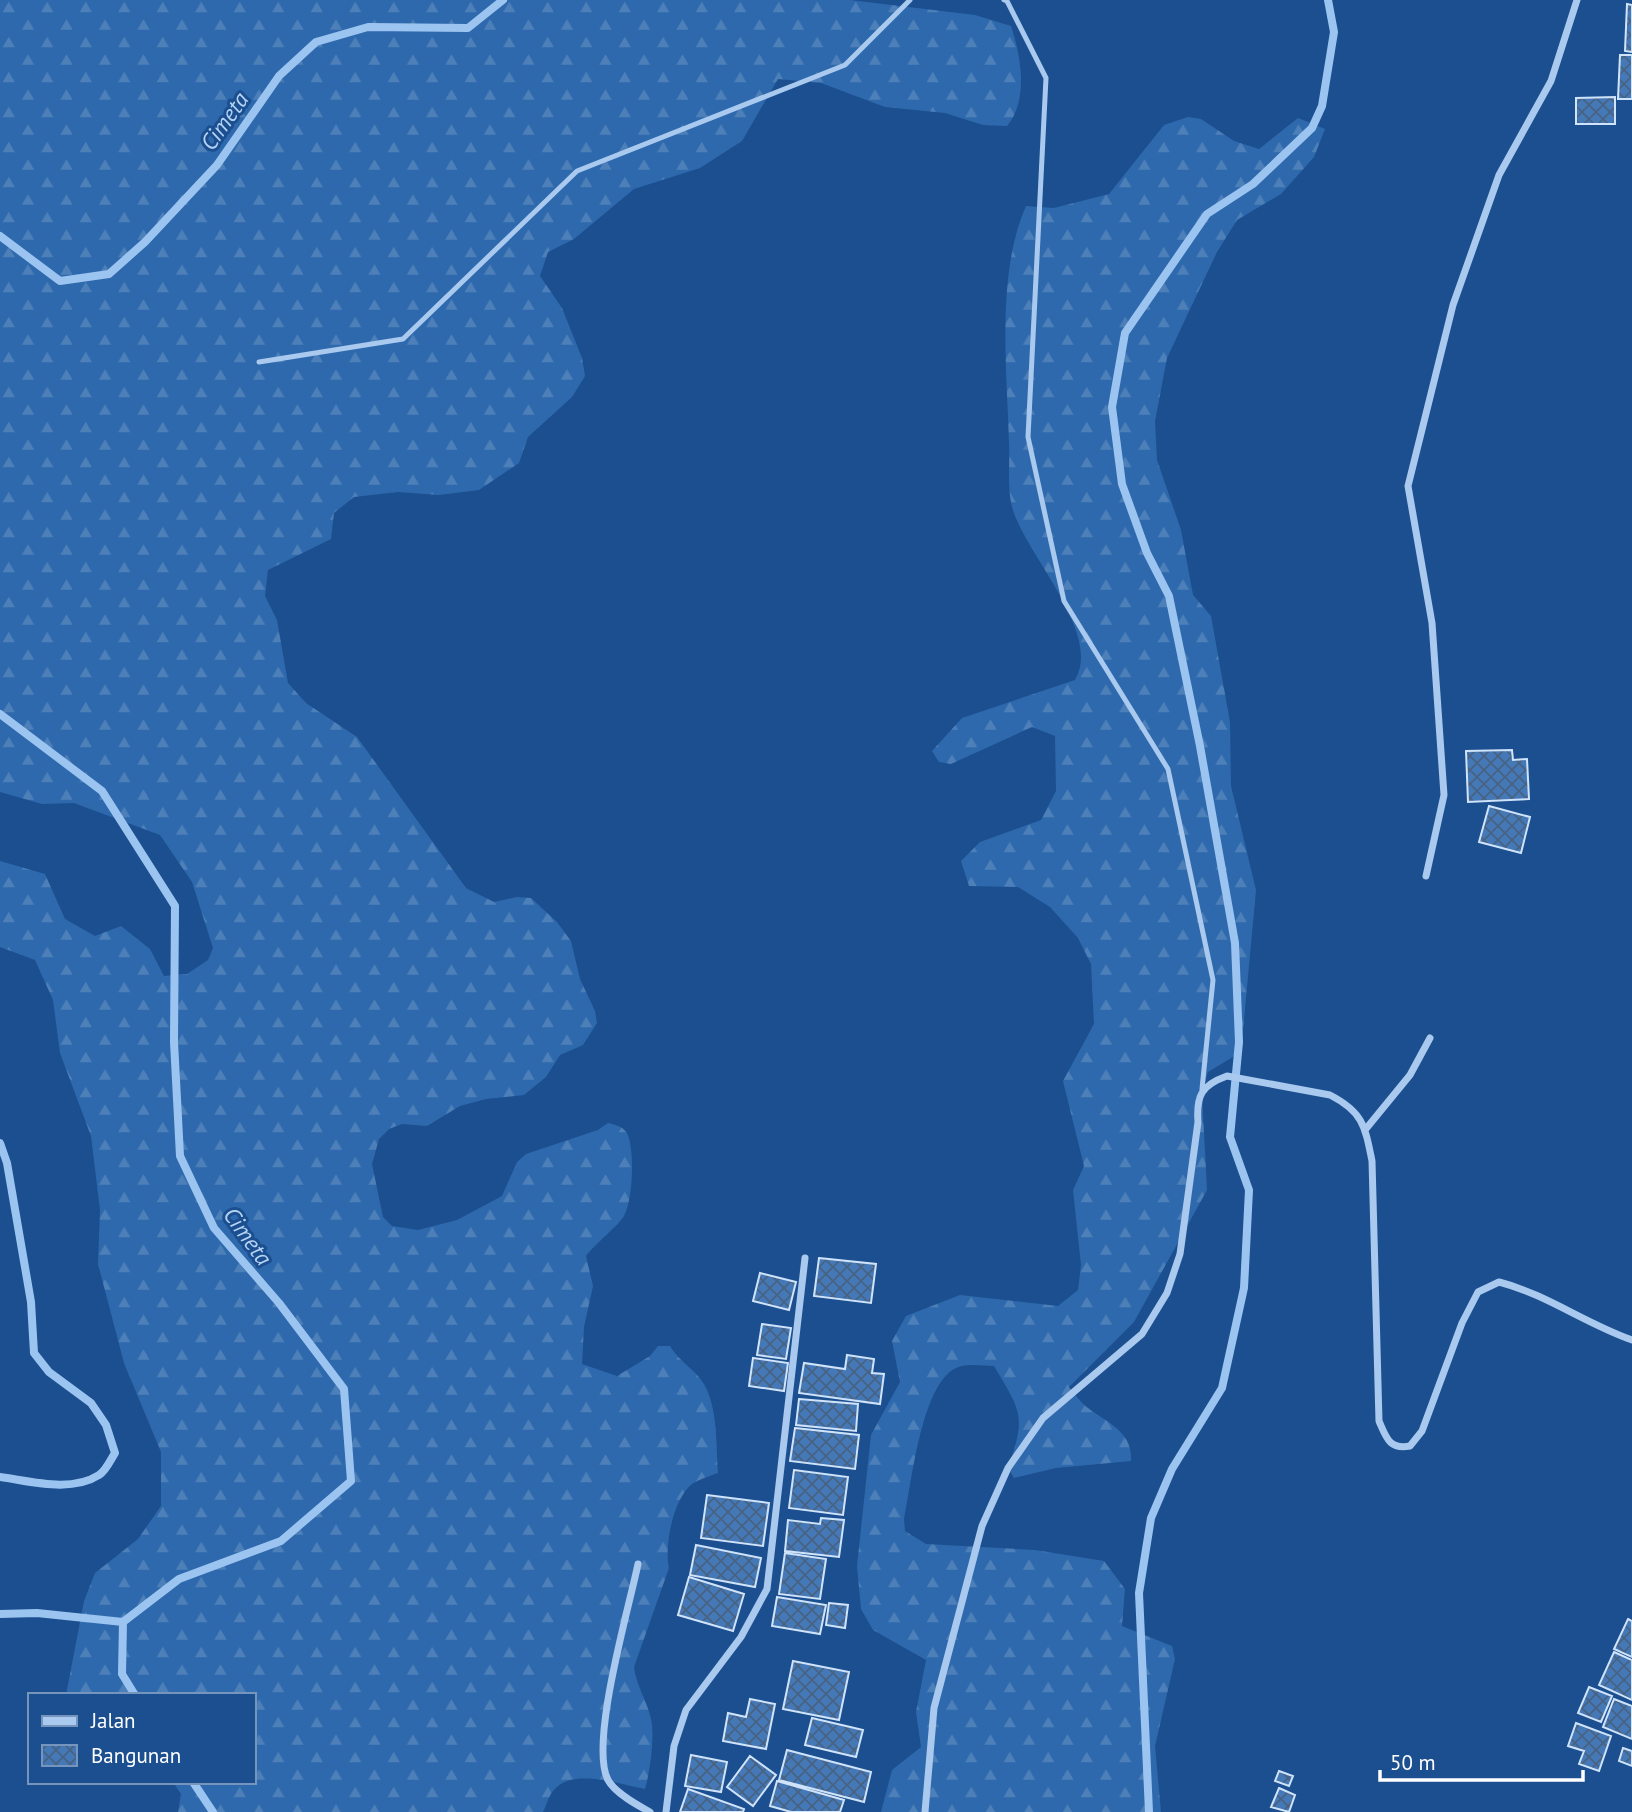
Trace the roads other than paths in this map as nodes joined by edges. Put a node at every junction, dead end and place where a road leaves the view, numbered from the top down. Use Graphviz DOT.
graph roads {
  1 [pos="910,0"];
  2 [pos="1004,0"];
  3 [pos="1577,0"];
  4 [pos="259,362"];
  5 [pos="1426,876"];
  6 [pos="1430,1038"];
  7 [pos="1202,1089"];
  8 [pos="1366,1130"];
  9 [pos="805,1258"];
  10 [pos="1632,1340"];
  11 [pos="638,1564"];
  12 [pos="650,1812"];
  13 [pos="666,1812"];
  14 [pos="925,1812"];
  1 -- 4 [label="lane"];
  2 -- 7 [label="lane"];
  3 -- 5 [label="street"];
  6 -- 8 [label="street"];
  7 -- 8 [label="street"];
  7 -- 14 [label="street"];
  8 -- 10 [label="street"];
  9 -- 13 [label="street"];
  11 -- 12 [label="street"];
}
